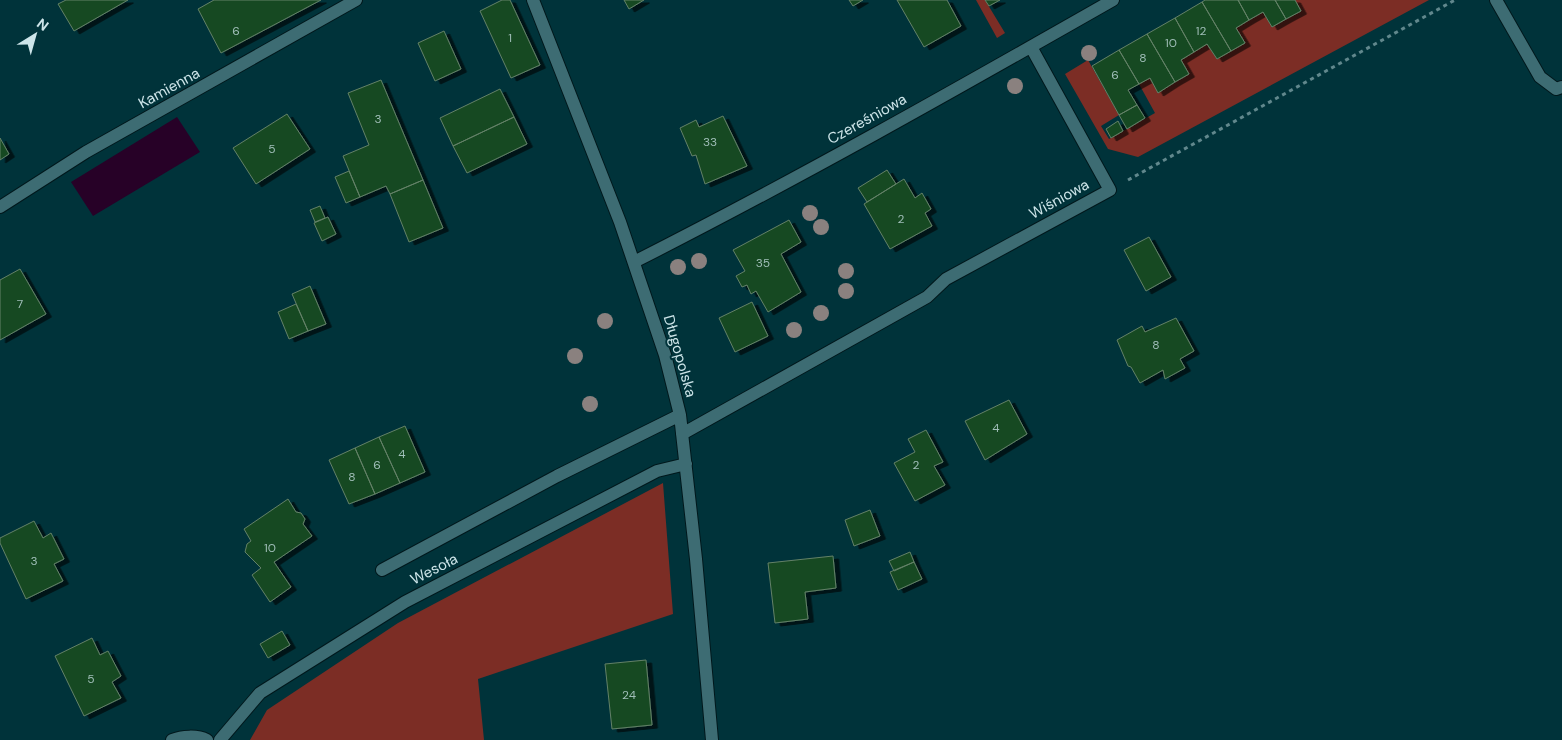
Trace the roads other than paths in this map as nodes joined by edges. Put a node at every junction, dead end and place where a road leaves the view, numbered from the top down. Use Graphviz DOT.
graph roads {
  1 [pos="356,0"];
  2 [pos="533,0"];
  3 [pos="1113,0"];
  4 [pos="1496,0"];
  5 [pos="1032,47"];
  6 [pos="1559,88"];
  7 [pos="0,207"];
  8 [pos="634,262"];
  9 [pos="680,415"];
  10 [pos="682,434"];
  11 [pos="686,464"];
  12 [pos="382,570"];
  13 [pos="172,740"];
  14 [pos="207,740"];
  15 [pos="220,740"];
  16 [pos="712,740"];
  1 -- 7 [label="street, Kamienna"];
  2 -- 8 [label="street, Długopolska"];
  3 -- 5 [label="street, Czereśniowa"];
  4 -- 6 [label="street"];
  5 -- 8 [label="street, Czereśniowa"];
  5 -- 10 [label="street, Wiśniowa"];
  8 -- 9 [label="street, Długopolska"];
  9 -- 10 [label="street, Długopolska"];
  9 -- 12 [label="street"];
  10 -- 11 [label="street, Długopolska"];
  11 -- 15 [label="street, Wesoła"];
  11 -- 16 [label="street, Długopolska"];
  13 -- 14 [label="street"];
}
